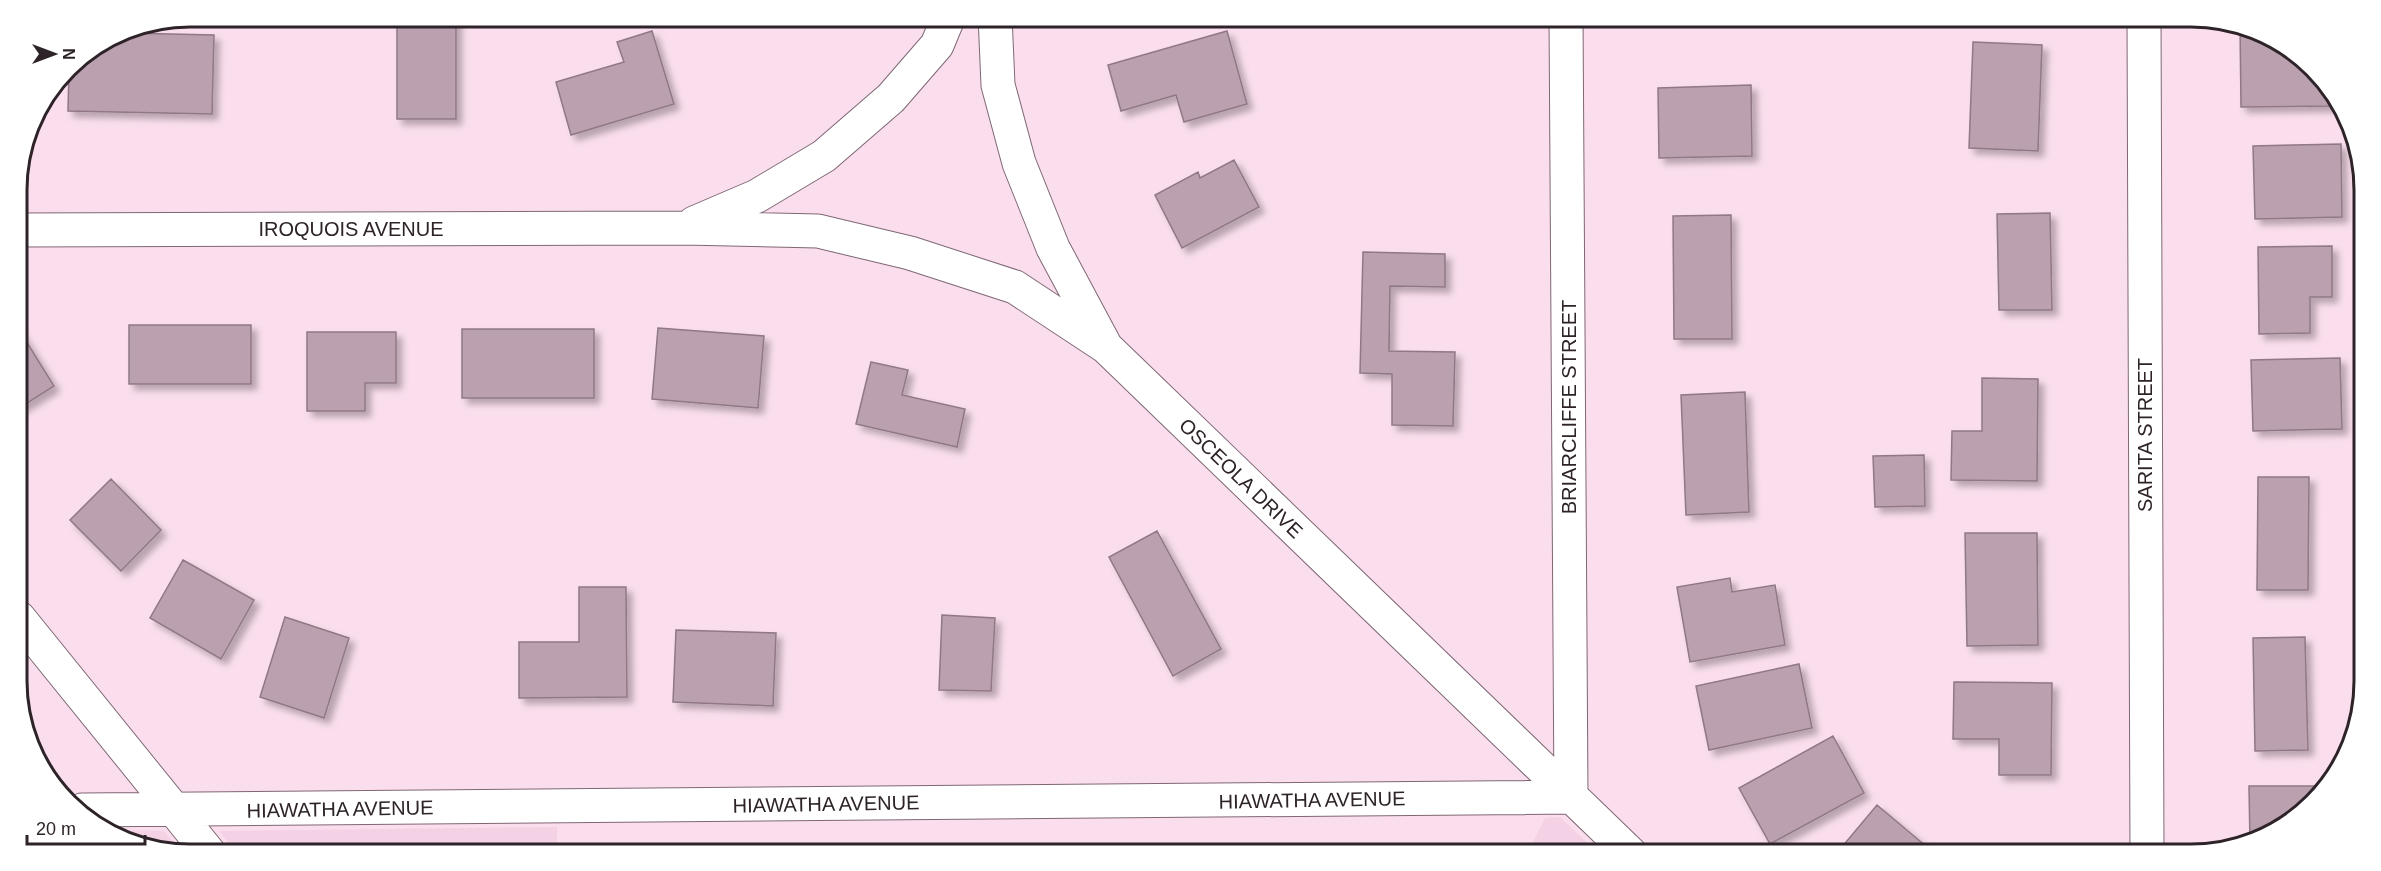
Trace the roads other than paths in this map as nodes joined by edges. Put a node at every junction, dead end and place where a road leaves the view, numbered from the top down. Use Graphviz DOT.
graph roads {
  1 [pos="944,27"];
  2 [pos="995,27"];
  3 [pos="1566,27"];
  4 [pos="2144,27"];
  5 [pos="684,228"];
  6 [pos="27,230"];
  7 [pos="1106,347"];
  8 [pos="27,628"];
  9 [pos="1571,797"];
  10 [pos="92,810"];
  11 [pos="176,811"];
  12 [pos="202,844"];
  13 [pos="1620,844"];
  14 [pos="2147,844"];
  1 -- 5 [label="street, IROQUOIS AVENUE"];
  2 -- 7 [label="street, OSCEOLA DRIVE"];
  3 -- 9 [label="street, BRIARCLIFFE STREET"];
  4 -- 14 [label="street, SARITA STREET"];
  5 -- 6 [label="street, IROQUOIS AVENUE"];
  5 -- 7 [label="street, IROQUOIS AVENUE"];
  7 -- 9 [label="street, OSCEOLA DRIVE"];
  8 -- 11 [label="street"];
  9 -- 11 [label="street, HIAWATHA AVENUE"];
  9 -- 13 [label="street, OSCEOLA DRIVE"];
  10 -- 11 [label="street, HIAWATHA AVENUE"];
  11 -- 12 [label="street"];
}
